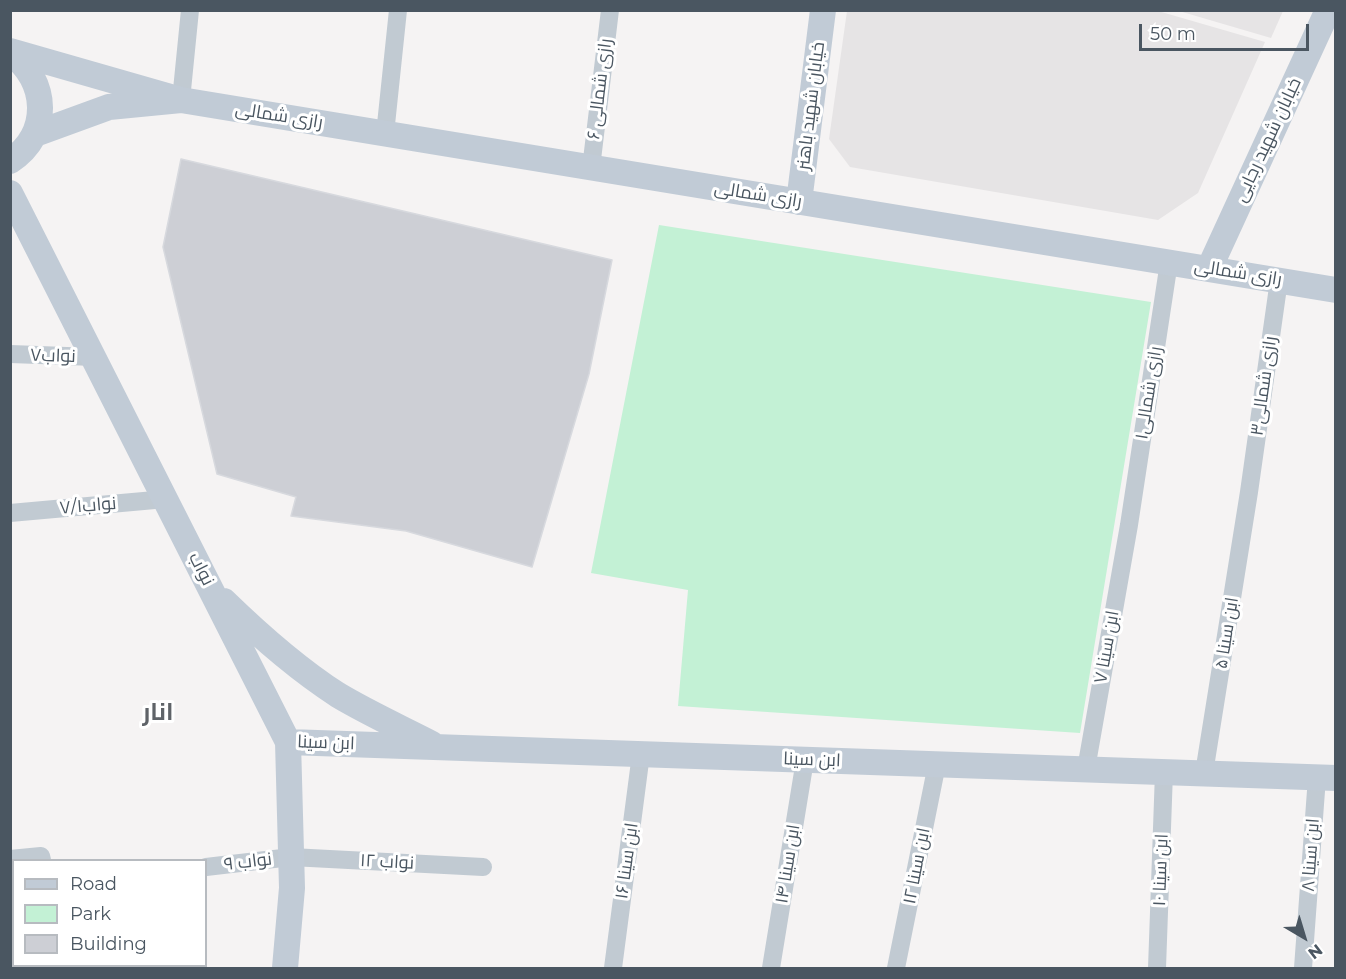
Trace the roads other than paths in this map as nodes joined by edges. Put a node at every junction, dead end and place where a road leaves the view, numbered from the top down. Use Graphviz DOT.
graph roads {
  1 [pos="190,10"];
  2 [pos="398,10"];
  3 [pos="610,10"];
  4 [pos="823,10"];
  5 [pos="1328,10"];
  6 [pos="10,52"];
  7 [pos="181,100"];
  8 [pos="35,134"];
  9 [pos="385,134"];
  10 [pos="10,161"];
  11 [pos="591,168"];
  12 [pos="10,193"];
  13 [pos="799,202"];
  14 [pos="1169,262"];
  15 [pos="1209,268"];
  16 [pos="1279,280"];
  17 [pos="1335,290"];
  18 [pos="10,354"];
  19 [pos="95,357"];
  20 [pos="1249,492"];
  21 [pos="166,499"];
  22 [pos="10,513"];
  23 [pos="1129,525"];
  24 [pos="211,588"];
  25 [pos="288,742"];
  26 [pos="438,747"];
  27 [pos="641,754"];
  28 [pos="805,760"];
  29 [pos="937,764"];
  30 [pos="1086,770"];
  31 [pos="1164,772"];
  32 [pos="1204,773"];
  33 [pos="1326,777"];
  34 [pos="291,857"];
  35 [pos="10,859"];
  36 [pos="42,859"];
  37 [pos="207,867"];
  38 [pos="483,867"];
  39 [pos="285,969"];
  40 [pos="613,969"];
  41 [pos="771,969"];
  42 [pos="896,969"];
  43 [pos="1157,969"];
  44 [pos="1304,969"];
  1 -- 7 [label="street"];
  2 -- 9 [label="street"];
  3 -- 11 [label="street, رازی شمالی ۶"];
  4 -- 13 [label="street, خیابان شهید باهنر"];
  5 -- 15 [label="street, خیابان شهید رجایی"];
  6 -- 7 [label="street"];
  6 -- 8 [label="street"];
  7 -- 8 [label="street"];
  7 -- 9 [label="street, رازی شمالی"];
  8 -- 10 [label="street"];
  9 -- 11 [label="street, رازی شمالی"];
  11 -- 13 [label="street, رازی شمالی"];
  12 -- 19 [label="street, نواب"];
  13 -- 14 [label="street, رازی شمالی"];
  14 -- 15 [label="street, رازی شمالی"];
  14 -- 23 [label="street, رازی شمالی۱"];
  15 -- 16 [label="street, رازی شمالی"];
  16 -- 17 [label="street, رازی شمالی"];
  16 -- 20 [label="street, رازی شمالی۳"];
  18 -- 19 [label="street, نواب۷"];
  19 -- 21 [label="street, نواب"];
  20 -- 32 [label="street, ابن سینا ۵"];
  21 -- 22 [label="street, نواب۷/۱"];
  21 -- 24 [label="street, نواب"];
  23 -- 30 [label="street, ابن سینا ۷"];
  24 -- 25 [label="street, نواب"];
  24 -- 26 [label="street"];
  25 -- 26 [label="street, ابن سینا"];
  25 -- 34 [label="street, نواب"];
  26 -- 27 [label="street, ابن سینا"];
  27 -- 28 [label="street, ابن سینا"];
  27 -- 40 [label="street, ابن سینا ۱۶"];
  28 -- 29 [label="street, ابن سینا"];
  28 -- 41 [label="street, ابن سینا ۱۴"];
  29 -- 30 [label="street, ابن سینا"];
  29 -- 42 [label="street, ابن سینا ۱۲"];
  30 -- 31 [label="street, ابن سینا"];
  31 -- 32 [label="street, ابن سینا"];
  31 -- 43 [label="street, ابن سینا ۱۰"];
  32 -- 33 [label="street, ابن سینا"];
  33 -- 44 [label="street, ابن سینا ۸"];
  34 -- 37 [label="street, نواب ۹"];
  34 -- 38 [label="street, نواب ۱۲"];
  34 -- 39 [label="street, نواب"];
  35 -- 36 [label="street"];
}
